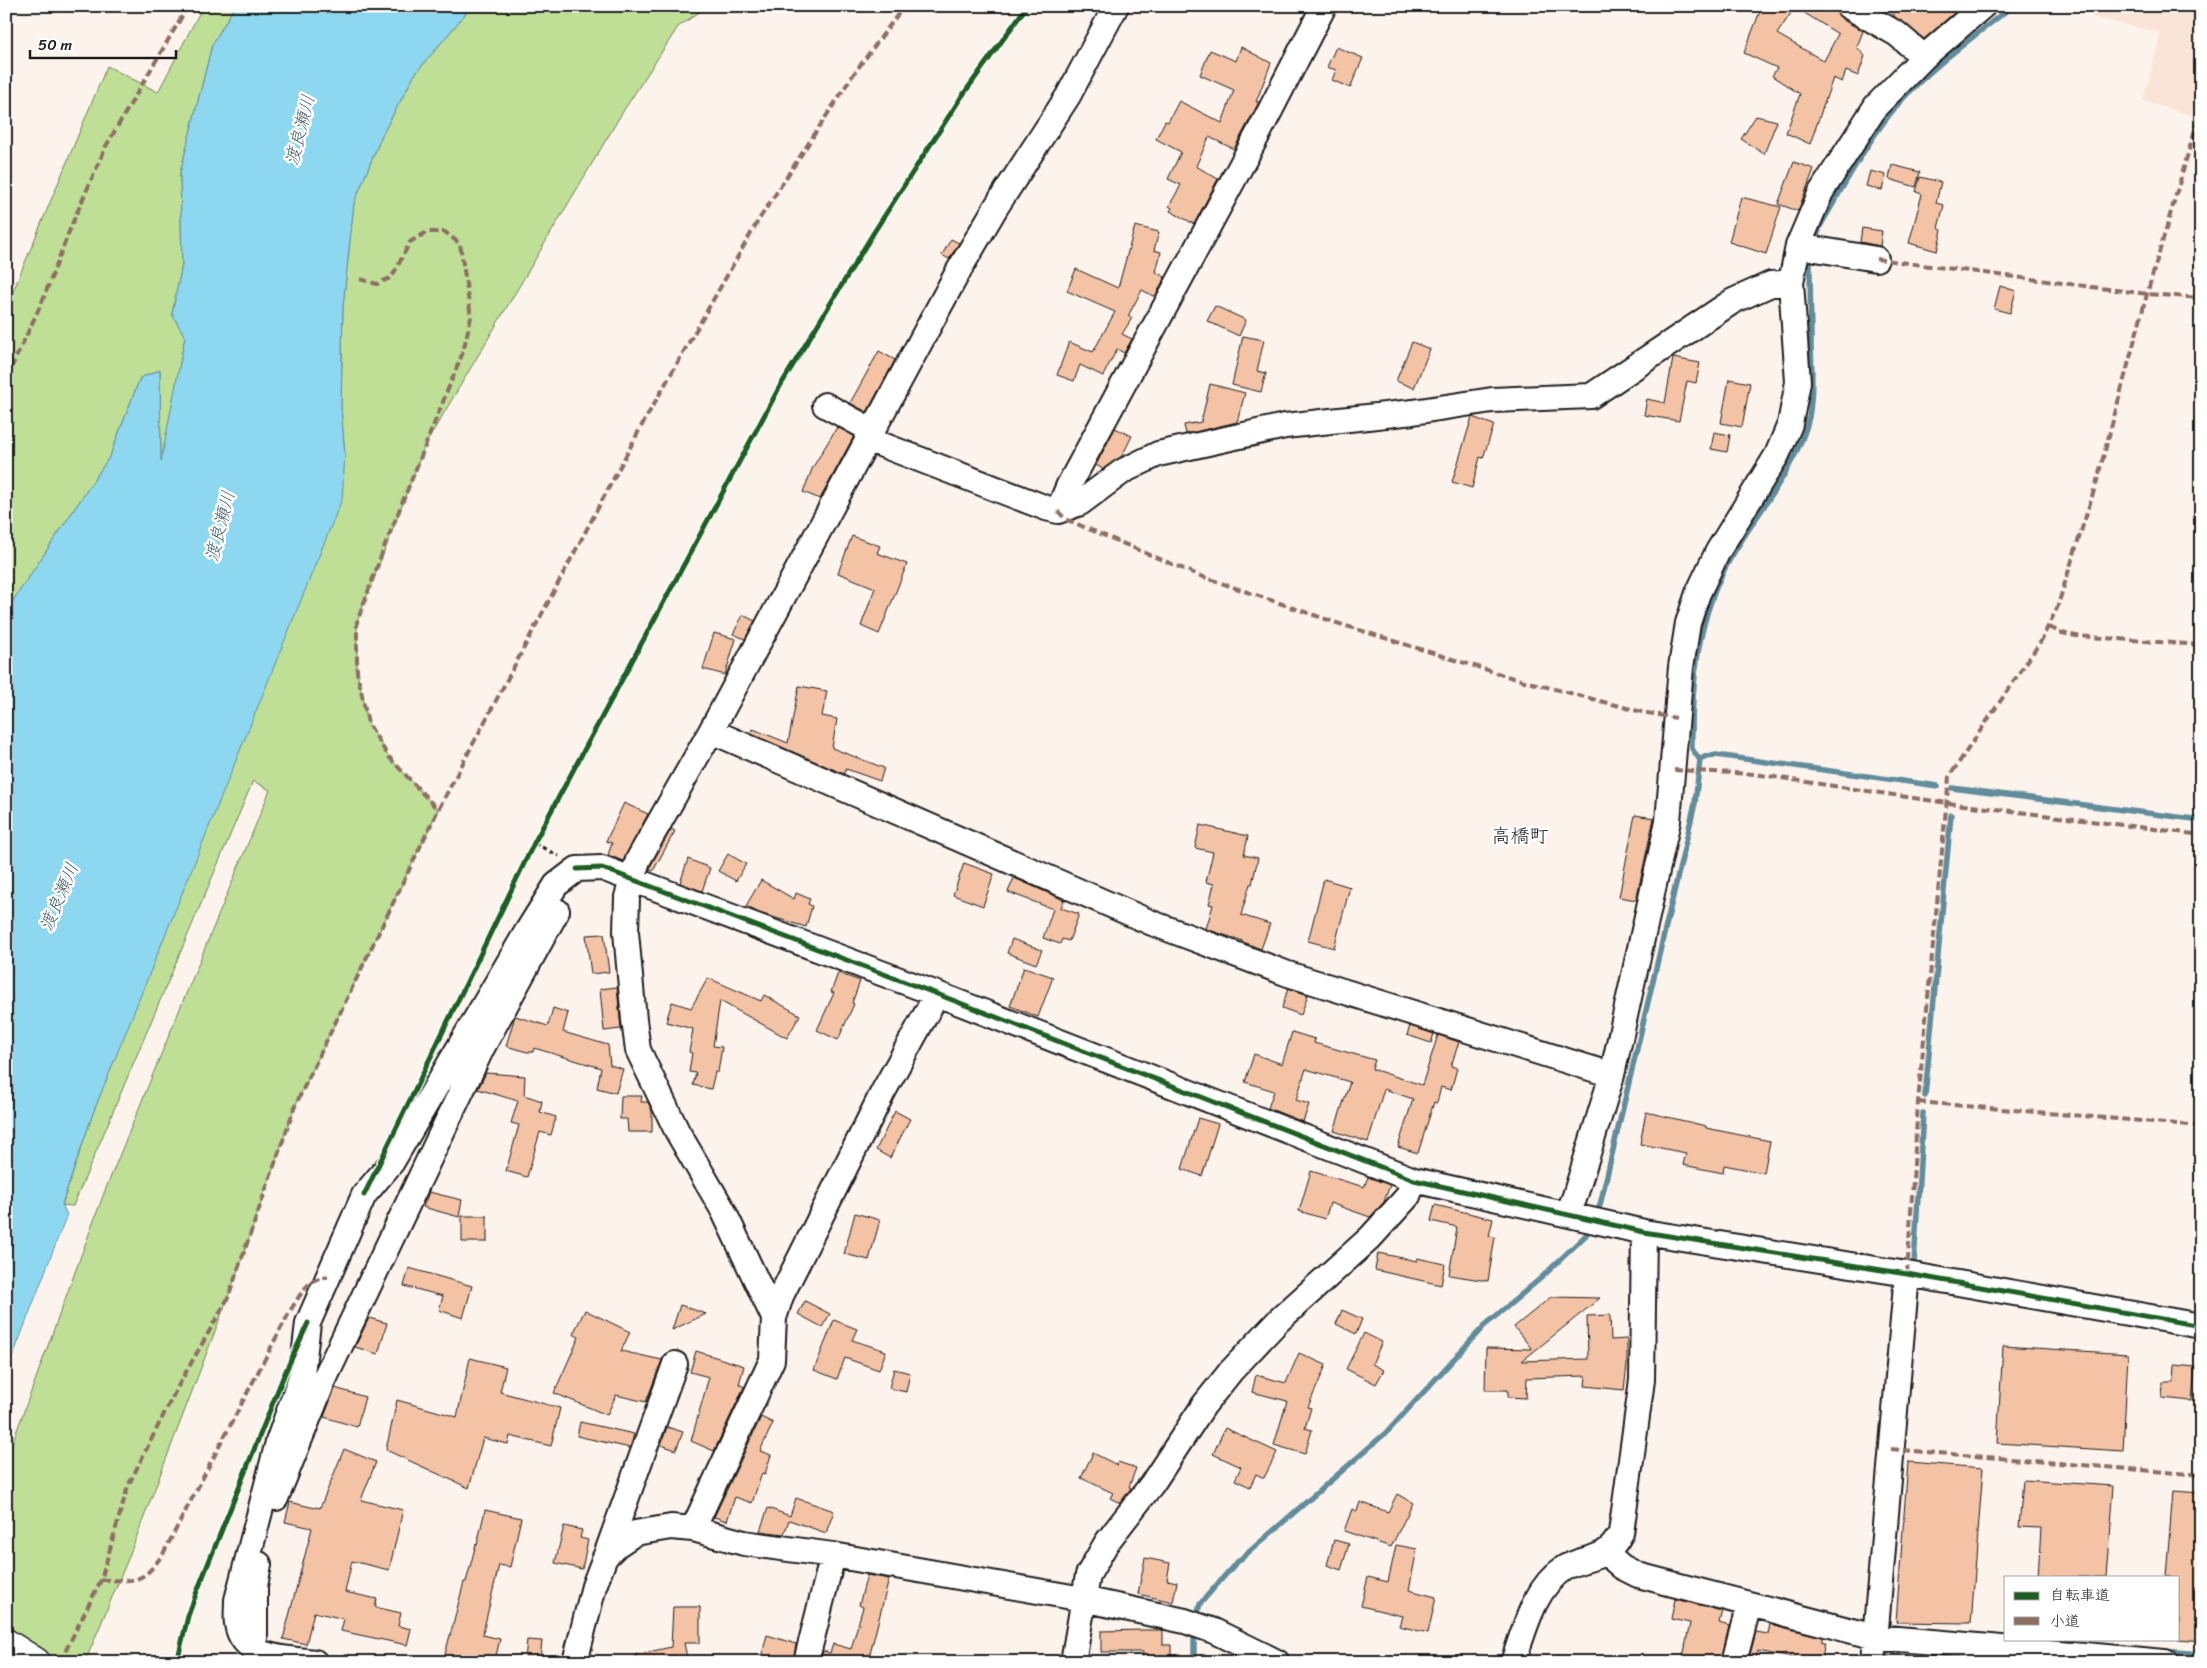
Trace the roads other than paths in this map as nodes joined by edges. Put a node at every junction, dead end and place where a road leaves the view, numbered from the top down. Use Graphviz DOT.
graph roads {
  1 [pos="1116,6"];
  2 [pos="1324,6"];
  3 [pos="1848,6"];
  4 [pos="1983,6"];
  5 [pos="1924,57"];
  6 [pos="1811,248"];
  7 [pos="1876,259"];
  8 [pos="1791,282"];
  9 [pos="825,405"];
  10 [pos="869,434"];
  11 [pos="1058,511"];
  12 [pos="711,731"];
  13 [pos="568,863"];
  14 [pos="632,880"];
  15 [pos="937,994"];
  16 [pos="1612,1075"];
  17 [pos="1414,1180"];
  18 [pos="1574,1216"];
  19 [pos="1644,1232"];
  20 [pos="1907,1274"];
  21 [pos="774,1318"];
  22 [pos="2201,1326"];
  23 [pos="675,1364"];
  24 [pos="693,1529"];
  25 [pos="1606,1553"];
  26 [pos="833,1555"];
  27 [pos="605,1557"];
  28 [pos="1083,1599"];
  29 [pos="1749,1604"];
  30 [pos="1875,1637"];
  31 [pos="6,1643"];
  32 [pos="255,1656"];
  33 [pos="36,1662"];
  34 [pos="315,1662"];
  35 [pos="575,1662"];
  36 [pos="806,1662"];
  37 [pos="1073,1662"];
  38 [pos="1277,1662"];
  39 [pos="1513,1662"];
  40 [pos="1734,1662"];
  41 [pos="1873,1662"];
  42 [pos="2165,1662"];
  1 -- 10 [label="street"];
  2 -- 11 [label="street"];
  3 -- 5 [label="street"];
  4 -- 5 [label="street"];
  5 -- 6 [label="street"];
  6 -- 7 [label="street"];
  6 -- 8 [label="street"];
  8 -- 11 [label="street"];
  8 -- 16 [label="street"];
  9 -- 10 [label="street"];
  10 -- 11 [label="street"];
  10 -- 12 [label="street"];
  12 -- 14 [label="street"];
  12 -- 16 [label="street"];
  13 -- 14 [label="street"];
  13 -- 32 [label="street"];
  13 -- 32 [label="street"];
  14 -- 15 [label="street"];
  14 -- 21 [label="street"];
  15 -- 17 [label="street"];
  15 -- 21 [label="street"];
  16 -- 18 [label="street"];
  17 -- 18 [label="street"];
  17 -- 28 [label="street"];
  18 -- 19 [label="street"];
  19 -- 20 [label="street"];
  19 -- 25 [label="street"];
  20 -- 22 [label="street"];
  20 -- 30 [label="street"];
  21 -- 24 [label="street"];
  23 -- 27 [label="street"];
  24 -- 26 [label="street"];
  24 -- 27 [label="street"];
  25 -- 29 [label="street"];
  25 -- 39 [label="street"];
  26 -- 28 [label="street"];
  26 -- 36 [label="street"];
  27 -- 35 [label="street"];
  28 -- 37 [label="street"];
  28 -- 38 [label="street"];
  29 -- 30 [label="street"];
  29 -- 40 [label="street"];
  30 -- 41 [label="street"];
  30 -- 42 [label="street"];
  31 -- 33 [label="main road"];
  32 -- 34 [label="street"];
}
